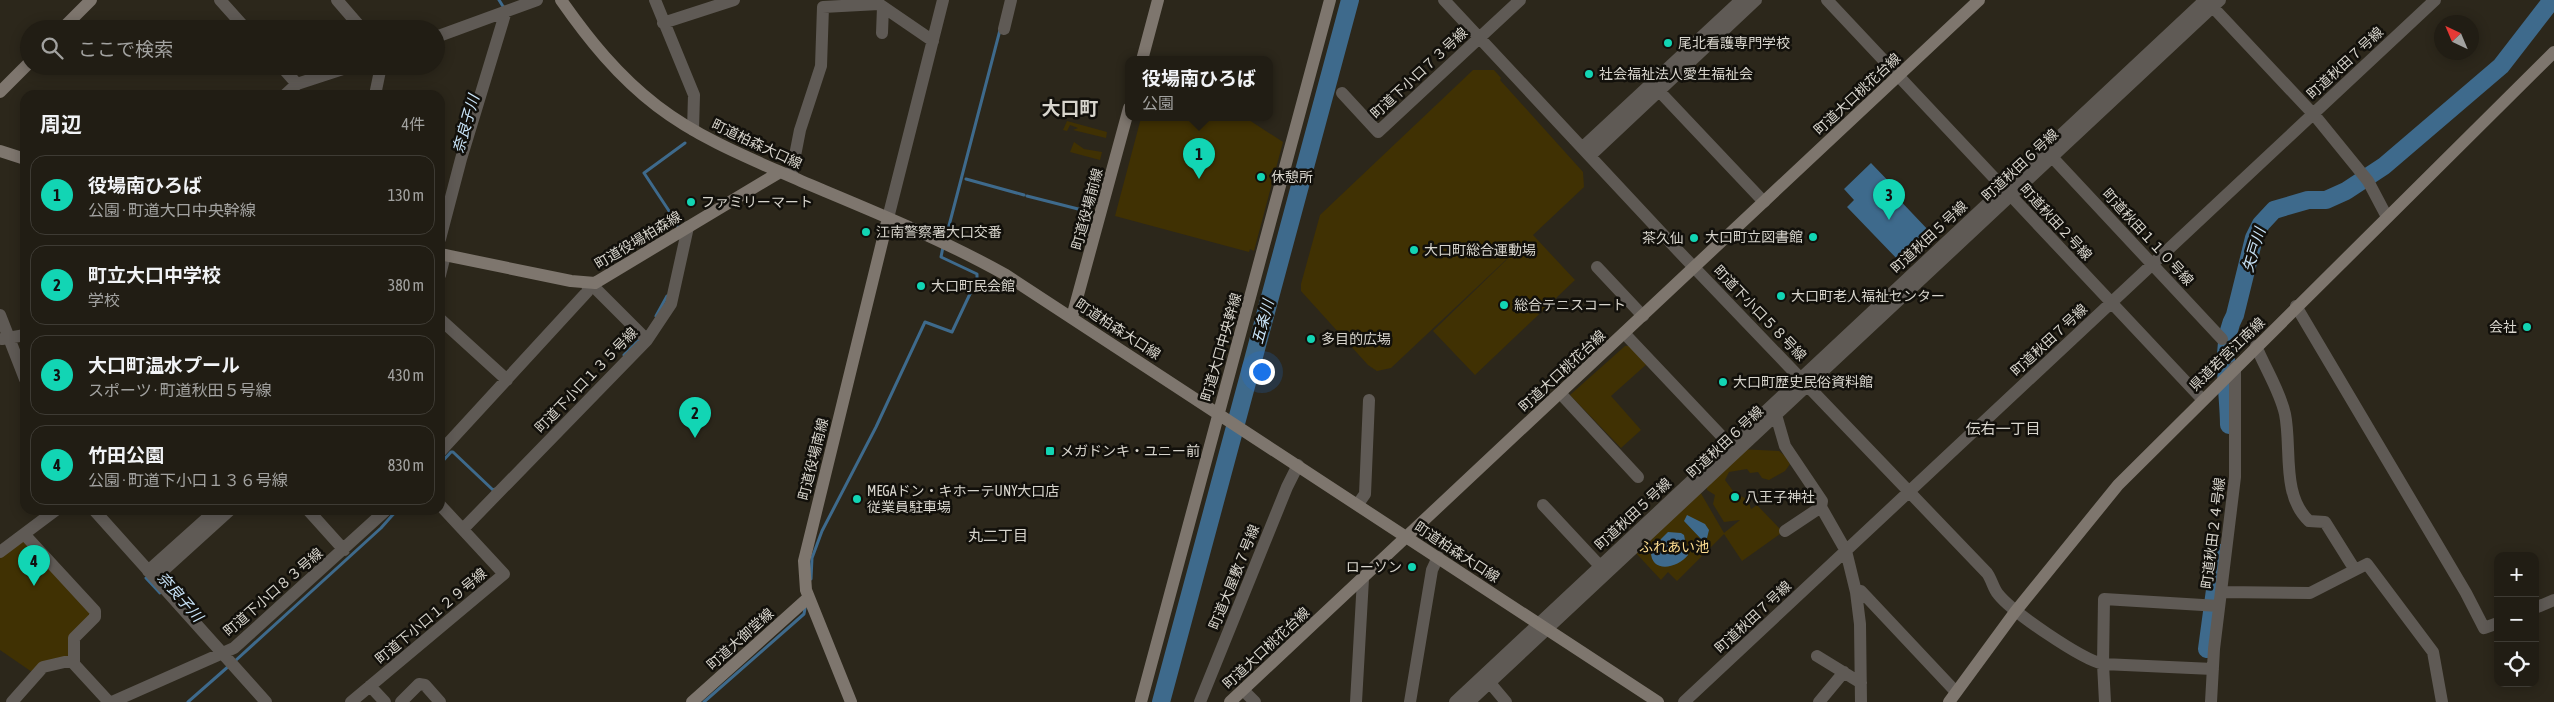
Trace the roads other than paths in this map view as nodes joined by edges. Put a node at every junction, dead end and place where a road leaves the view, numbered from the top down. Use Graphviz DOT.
graph roads {
  1 [pos="91,0"];
  2 [pos="220,0"];
  3 [pos="337,0"];
  4 [pos="537,0"];
  5 [pos="561,0"];
  6 [pos="655,0"];
  7 [pos="734,0"];
  8 [pos="943,0"];
  9 [pos="1012,0"];
  10 [pos="1158,0"];
  11 [pos="1330,0"];
  12 [pos="1444,0"];
  13 [pos="1520,0"];
  14 [pos="1741,0"];
  15 [pos="1756,0"];
  16 [pos="1827,0"];
  17 [pos="1979,0"];
  18 [pos="2435,0"];
  19 [pos="2211,2"];
  20 [pos="823,4"];
  21 [pos="883,7"];
  22 [pos="506,11"];
  23 [pos="71,20"];
  24 [pos="238,20"];
  25 [pos="354,20"];
  26 [pos="663,23"];
  27 [pos="1004,29"];
  28 [pos="882,33"];
  29 [pos="445,34"];
  30 [pos="1479,38"];
  31 [pos="933,41"];
  32 [pos="2554,52"];
  33 [pos="1143,56"];
  34 [pos="20,72"];
  35 [pos="290,75"];
  36 [pos="325,75"];
  37 [pos="379,75"];
  38 [pos="1898,76"];
  39 [pos="298,84"];
  40 [pos="291,90"];
  41 [pos="376,90"];
  42 [pos="1659,91"];
  43 [pos="0,92"];
  44 [pos="1342,93"];
  45 [pos="2313,113"];
  46 [pos="1125,121"];
  47 [pos="692,130"];
  48 [pos="0,151"];
  49 [pos="1586,152"];
  50 [pos="2052,156"];
  51 [pos="20,157"];
  52 [pos="785,174"];
  53 [pos="2007,192"];
  54 [pos="1764,202"];
  55 [pos="2387,217"];
  56 [pos="888,218"];
  57 [pos="445,220"];
  58 [pos="688,227"];
  59 [pos="445,254"];
  60 [pos="2152,264"];
  61 [pos="1597,267"];
  62 [pos="1694,267"];
  63 [pos="590,283"];
  64 [pos="2111,302"];
  65 [pos="2296,306"];
  66 [pos="0,315"];
  67 [pos="1642,316"];
  68 [pos="1072,317"];
  69 [pos="445,324"];
  70 [pos="1624,333"];
  71 [pos="20,336"];
  72 [pos="4,339"];
  73 [pos="2222,339"];
  74 [pos="647,340"];
  75 [pos="2256,346"];
  76 [pos="2235,367"];
  77 [pos="20,369"];
  78 [pos="506,380"];
  79 [pos="1804,381"];
  80 [pos="1560,393"];
  81 [pos="2202,399"];
  82 [pos="1369,400"];
  83 [pos="1776,415"];
  84 [pos="1223,416"];
  85 [pos="1729,444"];
  86 [pos="445,447"];
  87 [pos="1298,465"];
  88 [pos="1638,477"];
  89 [pos="1909,491"];
  90 [pos="1358,504"];
  91 [pos="1543,505"];
  92 [pos="1821,507"];
  93 [pos="445,510"];
  94 [pos="49,515"];
  95 [pos="99,515"];
  96 [pos="211,515"];
  97 [pos="224,515"];
  98 [pos="312,515"];
  99 [pos="381,515"];
  100 [pos="462,529"];
  101 [pos="1785,531"];
  102 [pos="24,534"];
  103 [pos="1407,537"];
  104 [pos="344,550"];
  105 [pos="1846,551"];
  106 [pos="0,552"];
  107 [pos="1438,557"];
  108 [pos="1600,566"];
  109 [pos="2355,570"];
  110 [pos="152,574"];
  111 [pos="1362,579"];
  112 [pos="1856,592"];
  113 [pos="2221,592"];
  114 [pos="808,598"];
  115 [pos="2554,600"];
  116 [pos="2220,606"];
  117 [pos="2539,606"];
  118 [pos="2015,612"];
  119 [pos="2494,624"];
  120 [pos="1543,626"];
  121 [pos="223,654"];
  122 [pos="1816,656"];
  123 [pos="73,660"];
  124 [pos="2104,664"];
  125 [pos="2213,670"];
  126 [pos="1844,672"];
  127 [pos="1861,682"];
  128 [pos="1490,683"];
  129 [pos="370,686"];
  130 [pos="1243,690"];
  131 [pos="1953,697"];
  132 [pos="694,701"];
  133 [pos="1864,701"];
  134 [pos="12,702"];
  135 [pos="110,702"];
  136 [pos="266,702"];
  137 [pos="351,702"];
  138 [pos="385,702"];
  139 [pos="401,702"];
  140 [pos="440,702"];
  141 [pos="851,702"];
  142 [pos="1141,702"];
  143 [pos="1200,702"];
  144 [pos="1230,702"];
  145 [pos="1255,702"];
  146 [pos="1356,702"];
  147 [pos="1410,702"];
  148 [pos="1455,702"];
  149 [pos="1469,702"];
  150 [pos="1506,702"];
  151 [pos="1658,702"];
  152 [pos="1684,702"];
  153 [pos="1819,702"];
  154 [pos="2106,702"];
  155 [pos="2211,702"];
  156 [pos="2442,702"];
  1 -- 23 [label="street"];
  2 -- 24 [label="street"];
  3 -- 25 [label="street"];
  4 -- 22 [label="street"];
  5 -- 47 [label="street, 町道柏森大口線"];
  6 -- 26 [label="street"];
  7 -- 26 [label="street"];
  8 -- 31 [label="street"];
  9 -- 27 [label="street"];
  10 -- 33 [label="street"];
  11 -- 84 [label="street, 町道大口中央幹線"];
  12 -- 30 [label="street, 町道下小口５８号線"];
  13 -- 30 [label="street, 町道下小口７３号線"];
  14 -- 49 [label="street"];
  15 -- 42 [label="street"];
  16 -- 38 [label="street, 町道秋田２号線"];
  17 -- 38 [label="street, 町道大口桃花台線"];
  18 -- 45 [label="street, 町道秋田７号線"];
  19 -- 45 [label="street"];
  19 -- 50 [label="street, 町道秋田６号線"];
  19 -- 53 [label="street"];
  20 -- 21 [label="street"];
  20 -- 52 [label="street"];
  21 -- 28 [label="street"];
  21 -- 31 [label="street"];
  22 -- 29 [label="street"];
  22 -- 57 [label="street"];
  26 -- 47 [label="street"];
  30 -- 44 [label="street, 町道下小口７３号線"];
  30 -- 49 [label="street, 町道下小口５８号線"];
  31 -- 56 [label="street"];
  32 -- 55 [label="street, 県道若宮江南線"];
  34 -- 43 [label="street"];
  35 -- 39 [label="street"];
  36 -- 39 [label="street"];
  37 -- 41 [label="street"];
  38 -- 53 [label="street, 町道秋田２号線"];
  38 -- 54 [label="street, 町道大口桃花台線"];
  39 -- 40 [label="street"];
  42 -- 49 [label="street"];
  42 -- 54 [label="street"];
  45 -- 55 [label="street"];
  45 -- 60 [label="street, 町道秋田７号線"];
  46 -- 68 [label="street, 町道役場前線"];
  47 -- 52 [label="street, 町道柏森大口線"];
  48 -- 51 [label="street"];
  49 -- 62 [label="street, 町道下小口５８号線"];
  50 -- 53 [label="street, 町道秋田６号線"];
  50 -- 60 [label="street, 町道秋田１１０号線"];
  52 -- 56 [label="street, 町道柏森大口線"];
  52 -- 58 [label="street, 町道役場柏森線"];
  53 -- 64 [label="street, 町道秋田２号線"];
  53 -- 79 [label="street, 町道秋田６号線"];
  54 -- 62 [label="street, 町道大口桃花台線"];
  55 -- 65 [label="street, 県道若宮江南線"];
  56 -- 68 [label="street, 町道柏森大口線"];
  56 -- 114 [label="street, 町道役場南線"];
  58 -- 63 [label="street, 町道役場柏森線"];
  58 -- 74 [label="street, 町道下小口１３５号線"];
  59 -- 63 [label="street, 町道役場柏森線"];
  60 -- 64 [label="street, 町道秋田７号線"];
  60 -- 73 [label="street, 町道秋田１１０号線"];
  61 -- 67 [label="street"];
  62 -- 67 [label="street, 町道大口桃花台線"];
  62 -- 79 [label="street, 町道下小口５８号線"];
  63 -- 74 [label="street"];
  63 -- 78 [label="street"];
  64 -- 81 [label="street, 町道秋田２号線"];
  64 -- 89 [label="street, 町道秋田７号線"];
  65 -- 75 [label="street, 県道若宮江南線"];
  65 -- 119 [label="street"];
  66 -- 72 [label="street"];
  67 -- 70 [label="street, 町道大口桃花台線"];
  68 -- 84 [label="street, 町道柏森大口線"];
  69 -- 78 [label="street"];
  70 -- 80 [label="street, 町道大口桃花台線"];
  70 -- 85 [label="street"];
  71 -- 72 [label="street"];
  72 -- 77 [label="street"];
  74 -- 100 [label="street, 町道下小口１３５号線"];
  75 -- 76 [label="street, 県道若宮江南線"];
  75 -- 109 [label="street"];
  76 -- 81 [label="street, 県道若宮江南線"];
  76 -- 113 [label="street, 町道秋田２４号線"];
  78 -- 86 [label="street"];
  79 -- 83 [label="street, 町道秋田６号線"];
  79 -- 85 [label="street, 町道秋田５号線"];
  79 -- 89 [label="street, 町道下小口５８号線"];
  80 -- 88 [label="street"];
  80 -- 103 [label="street, 町道大口桃花台線"];
  81 -- 118 [label="street, 県道若宮江南線"];
  82 -- 90 [label="street"];
  83 -- 92 [label="street"];
  83 -- 120 [label="street, 町道秋田６号線"];
  84 -- 87 [label="street, 町道柏森大口線"];
  84 -- 142 [label="street, 町道大口中央幹線"];
  85 -- 108 [label="street, 町道秋田５号線"];
  87 -- 90 [label="street, 町道柏森大口線"];
  87 -- 143 [label="street, 町道大屋敷７号線"];
  89 -- 105 [label="street, 町道秋田７号線"];
  89 -- 118 [label="street, 町道下小口５８号線"];
  90 -- 103 [label="street, 町道柏森大口線"];
  91 -- 108 [label="street"];
  92 -- 101 [label="street"];
  92 -- 105 [label="street"];
  93 -- 100 [label="street, 町道下小口１２９号線"];
  94 -- 102 [label="street"];
  95 -- 110 [label="street"];
  96 -- 110 [label="street"];
  97 -- 110 [label="street"];
  98 -- 104 [label="street"];
  99 -- 104 [label="street, 町道下小口８３号線"];
  100 -- 129 [label="street, 町道下小口１２９号線"];
  102 -- 106 [label="street"];
  102 -- 123 [label="street"];
  103 -- 107 [label="street, 町道柏森大口線"];
  103 -- 111 [label="street, 町道大口桃花台線"];
  104 -- 121 [label="street, 町道下小口８３号線"];
  105 -- 112 [label="street"];
  105 -- 152 [label="street, 町道秋田７号線"];
  107 -- 120 [label="street, 町道柏森大口線"];
  107 -- 147 [label="street"];
  108 -- 120 [label="street, 町道秋田５号線"];
  109 -- 113 [label="street"];
  109 -- 156 [label="street"];
  110 -- 121 [label="street"];
  111 -- 130 [label="street, 町道大口桃花台線"];
  111 -- 146 [label="street"];
  112 -- 127 [label="street"];
  112 -- 131 [label="street"];
  113 -- 116 [label="street, 町道秋田２４号線"];
  114 -- 132 [label="street, 町道大御堂線"];
  114 -- 141 [label="street, 町道役場南線"];
  115 -- 117 [label="street"];
  116 -- 124 [label="street"];
  116 -- 125 [label="street, 町道秋田２４号線"];
  118 -- 124 [label="street, 町道下小口５８号線"];
  118 -- 131 [label="street, 県道若宮江南線"];
  120 -- 128 [label="street, 町道秋田６号線"];
  120 -- 148 [label="street, 町道秋田５号線"];
  120 -- 151 [label="street, 町道柏森大口線"];
  121 -- 135 [label="street, 町道下小口８３号線"];
  121 -- 136 [label="street"];
  122 -- 126 [label="street"];
  123 -- 134 [label="street"];
  123 -- 135 [label="street"];
  124 -- 125 [label="street"];
  124 -- 154 [label="street"];
  125 -- 155 [label="street, 町道秋田２４号線"];
  126 -- 127 [label="street"];
  126 -- 153 [label="street"];
  127 -- 133 [label="street"];
  128 -- 149 [label="street, 町道秋田６号線"];
  128 -- 150 [label="street"];
  129 -- 137 [label="street, 町道下小口１２９号線"];
  129 -- 138 [label="street"];
  130 -- 144 [label="street, 町道大口桃花台線"];
  130 -- 145 [label="street"];
  139 -- 140 [label="street"];
}
